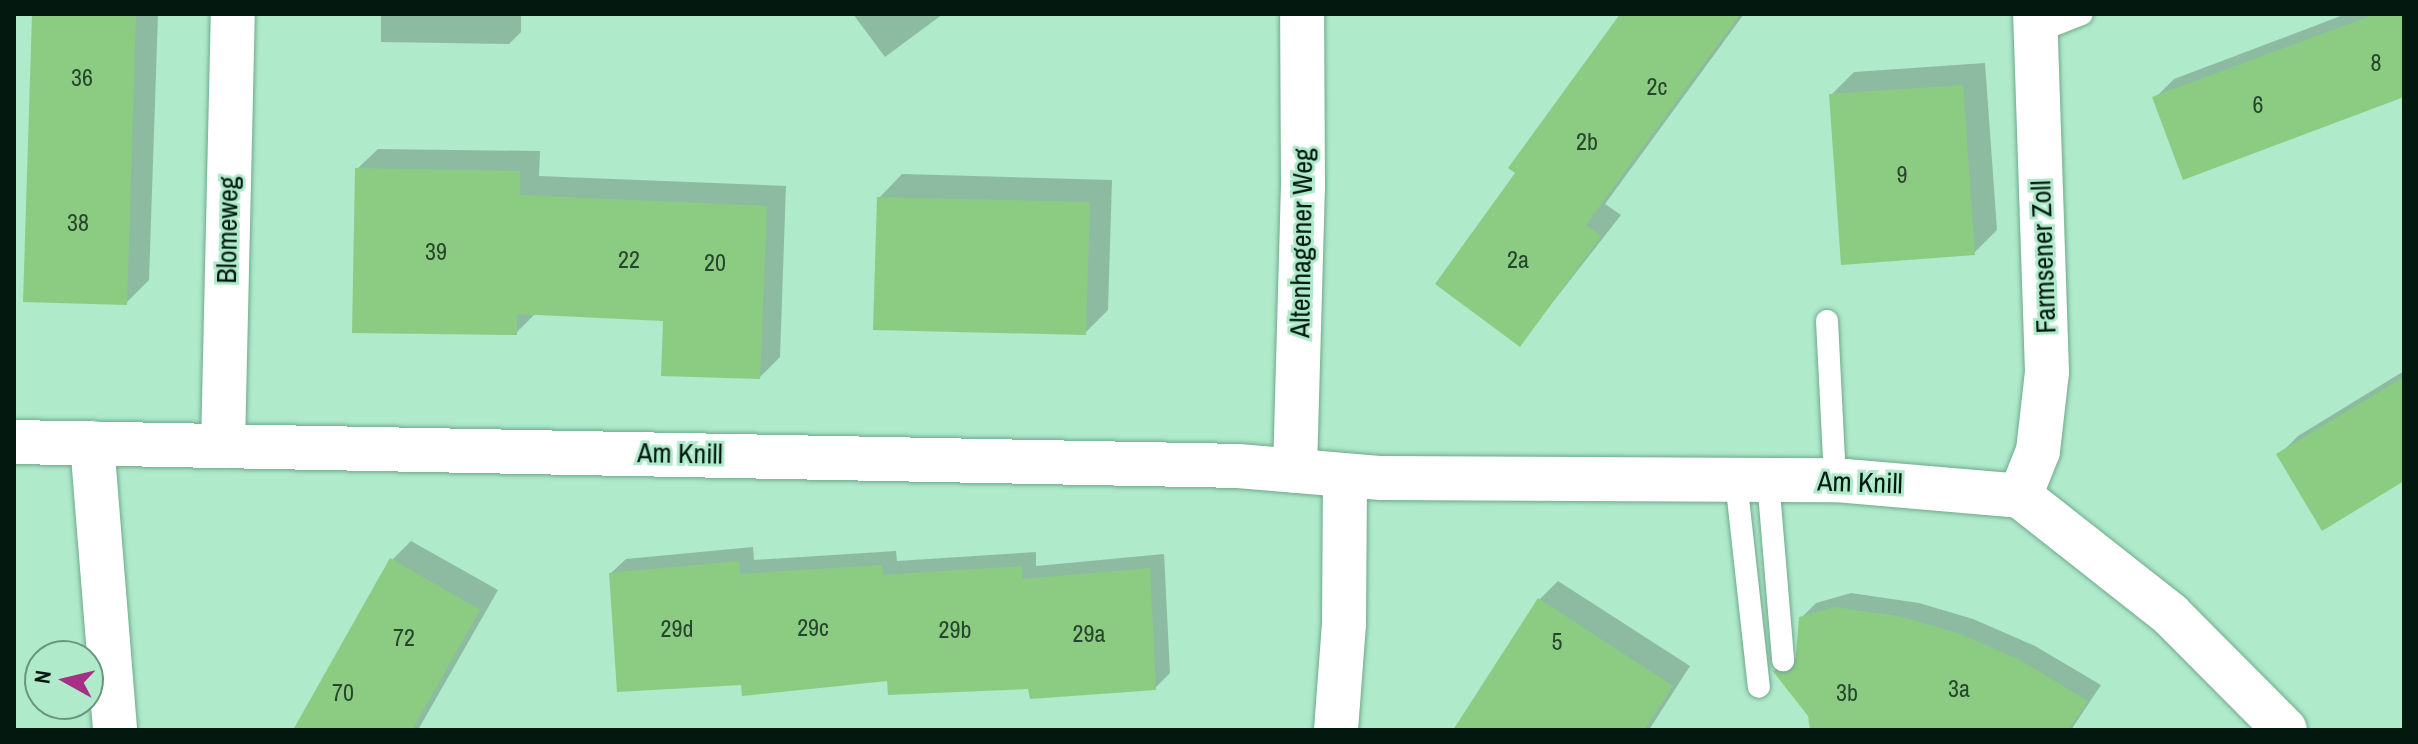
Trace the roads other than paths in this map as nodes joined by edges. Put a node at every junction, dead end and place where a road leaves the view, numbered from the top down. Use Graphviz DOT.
graph roads {
  1 [pos="233,14"];
  2 [pos="1302,14"];
  3 [pos="2082,14"];
  4 [pos="2036,23"];
  5 [pos="1827,321"];
  6 [pos="14,442"];
  7 [pos="92,443"];
  8 [pos="223,446"];
  9 [pos="1295,471"];
  10 [pos="1345,476"];
  11 [pos="1752,480"];
  12 [pos="1835,480"];
  13 [pos="2020,496"];
  14 [pos="1783,660"];
  15 [pos="1759,687"];
  16 [pos="115,730"];
  17 [pos="1336,730"];
  18 [pos="2285,730"];
  1 -- 8 [label="street, Blomeweg"];
  2 -- 9 [label="street, Altenhagener Weg"];
  3 -- 4 [label="lane"];
  4 -- 13 [label="street, Farmsener Zoll"];
  5 -- 12 [label="lane"];
  6 -- 7 [label="street, Am Knill"];
  7 -- 8 [label="street, Am Knill"];
  7 -- 16 [label="street"];
  8 -- 9 [label="street, Am Knill"];
  9 -- 10 [label="street, Am Knill"];
  10 -- 11 [label="street, Am Knill"];
  10 -- 17 [label="street"];
  11 -- 12 [label="street, Am Knill"];
  11 -- 14 [label="lane"];
  11 -- 15 [label="lane"];
  12 -- 13 [label="street, Am Knill"];
  13 -- 18 [label="street"];
}
